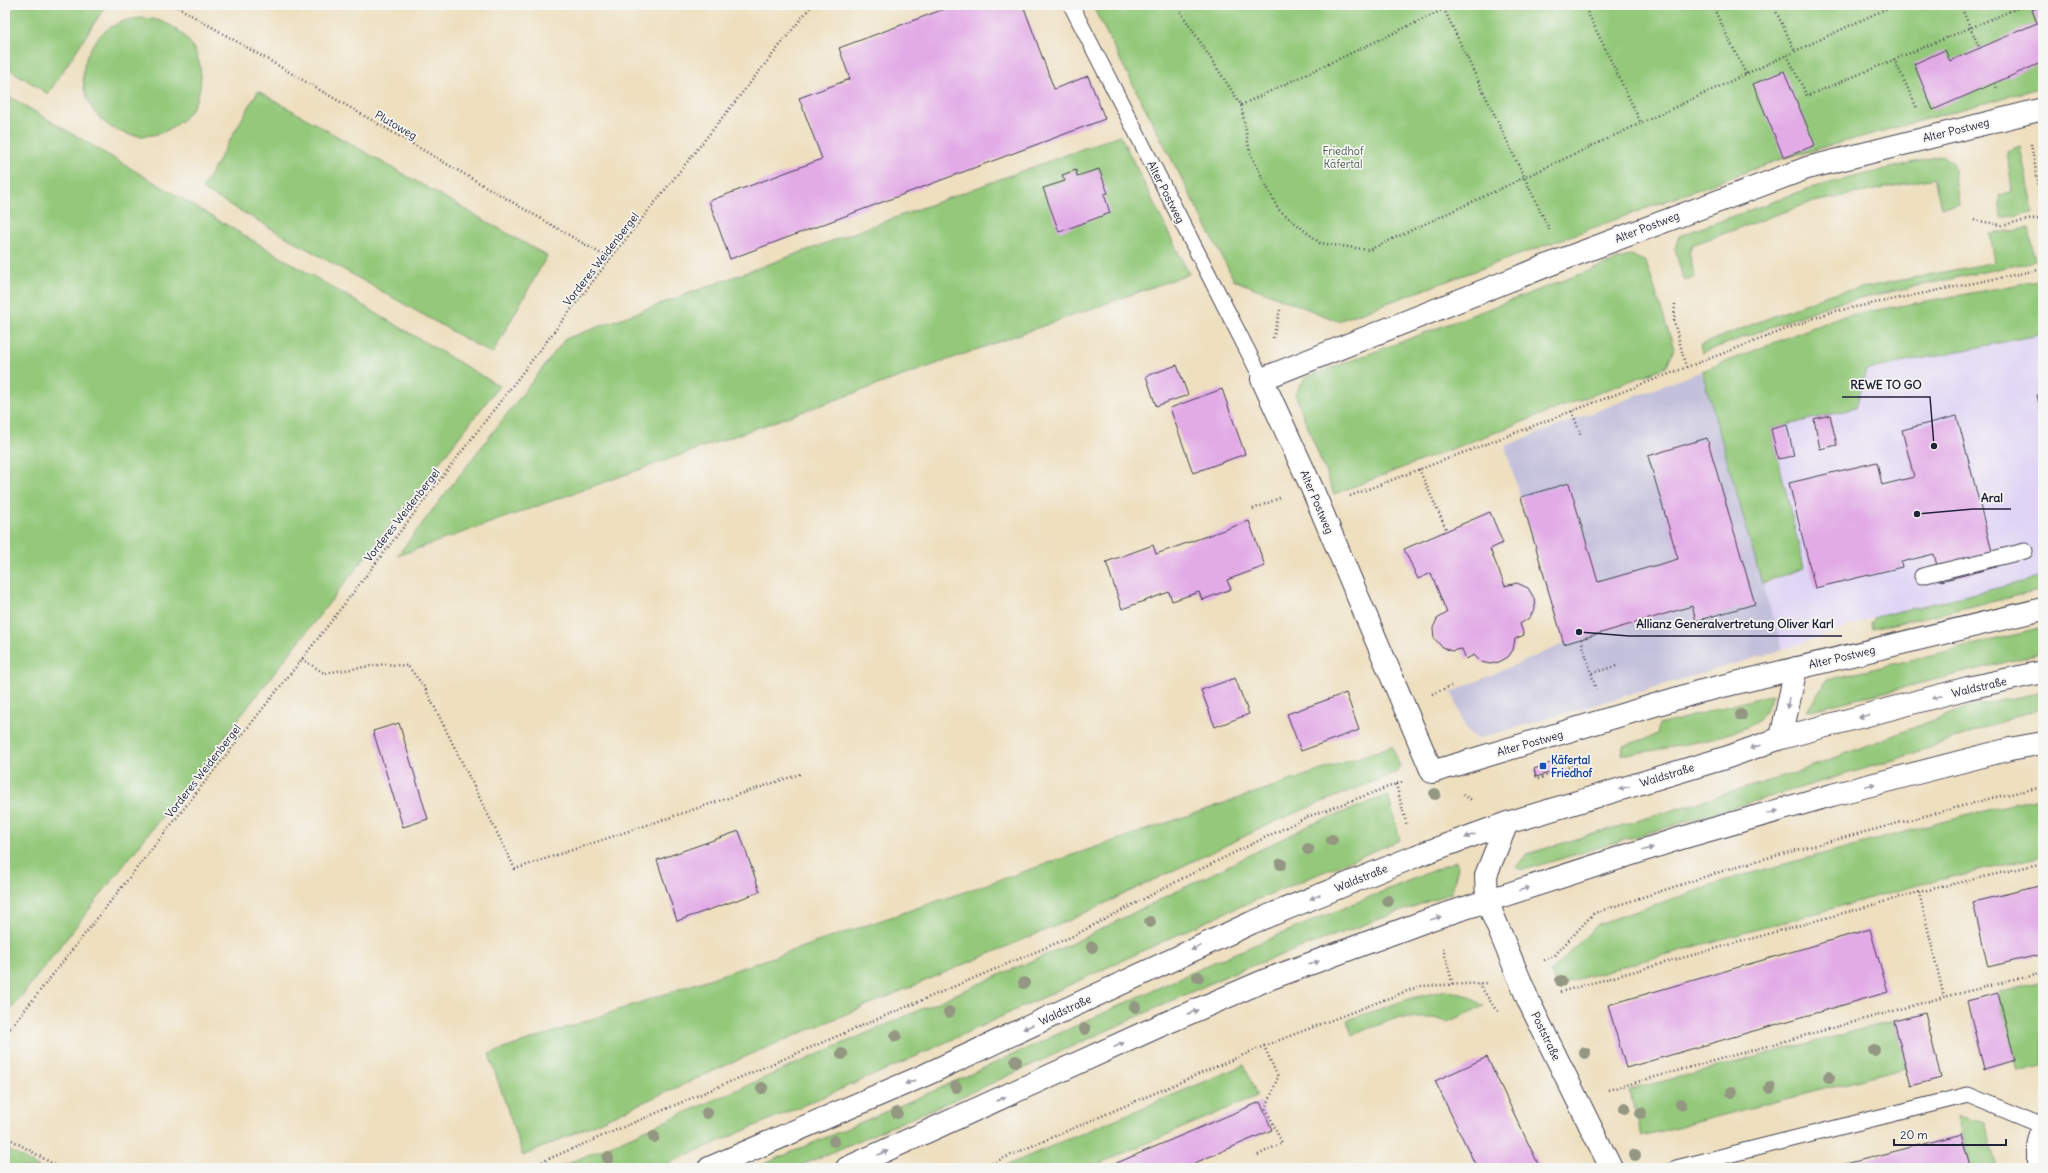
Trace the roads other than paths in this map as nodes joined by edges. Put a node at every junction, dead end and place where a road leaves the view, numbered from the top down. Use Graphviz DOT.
graph roads {
  1 [pos="1070,5"];
  2 [pos="2034,110"];
  3 [pos="1262,379"];
  4 [pos="2025,551"];
  5 [pos="1922,576"];
  6 [pos="2043,609"];
  7 [pos="1796,668"];
  8 [pos="2043,672"];
  9 [pos="1781,738"];
  10 [pos="2043,743"];
  11 [pos="1507,823"];
  12 [pos="1487,901"];
  13 [pos="2043,1126"];
  14 [pos="708,1168"];
  15 [pos="847,1168"];
  16 [pos="1611,1168"];
  17 [pos="1676,1168"];
  18 [pos="2038,1168"];
  1 -- 3 [label="lane, Alter Postweg"];
  2 -- 3 [label="main road, Alter Postweg"];
  3 -- 7 [label="main road, Alter Postweg"];
  4 -- 5 [label="lane"];
  6 -- 7 [label="main road, Alter Postweg"];
  7 -- 9 [label="main road, one-way"];
  8 -- 9 [label="main road, Waldstraße, one-way"];
  9 -- 11 [label="main road, Waldstraße, one-way"];
  12 -- 10 [label="main road, one-way"];
  11 -- 12 [label="main road, Poststraße"];
  11 -- 14 [label="main road, Waldstraße, one-way"];
  15 -- 12 [label="main road, one-way"];
  12 -- 16 [label="main road, Poststraße"];
  13 -- 17 [label="lane"];
  13 -- 18 [label="main road"];
}
